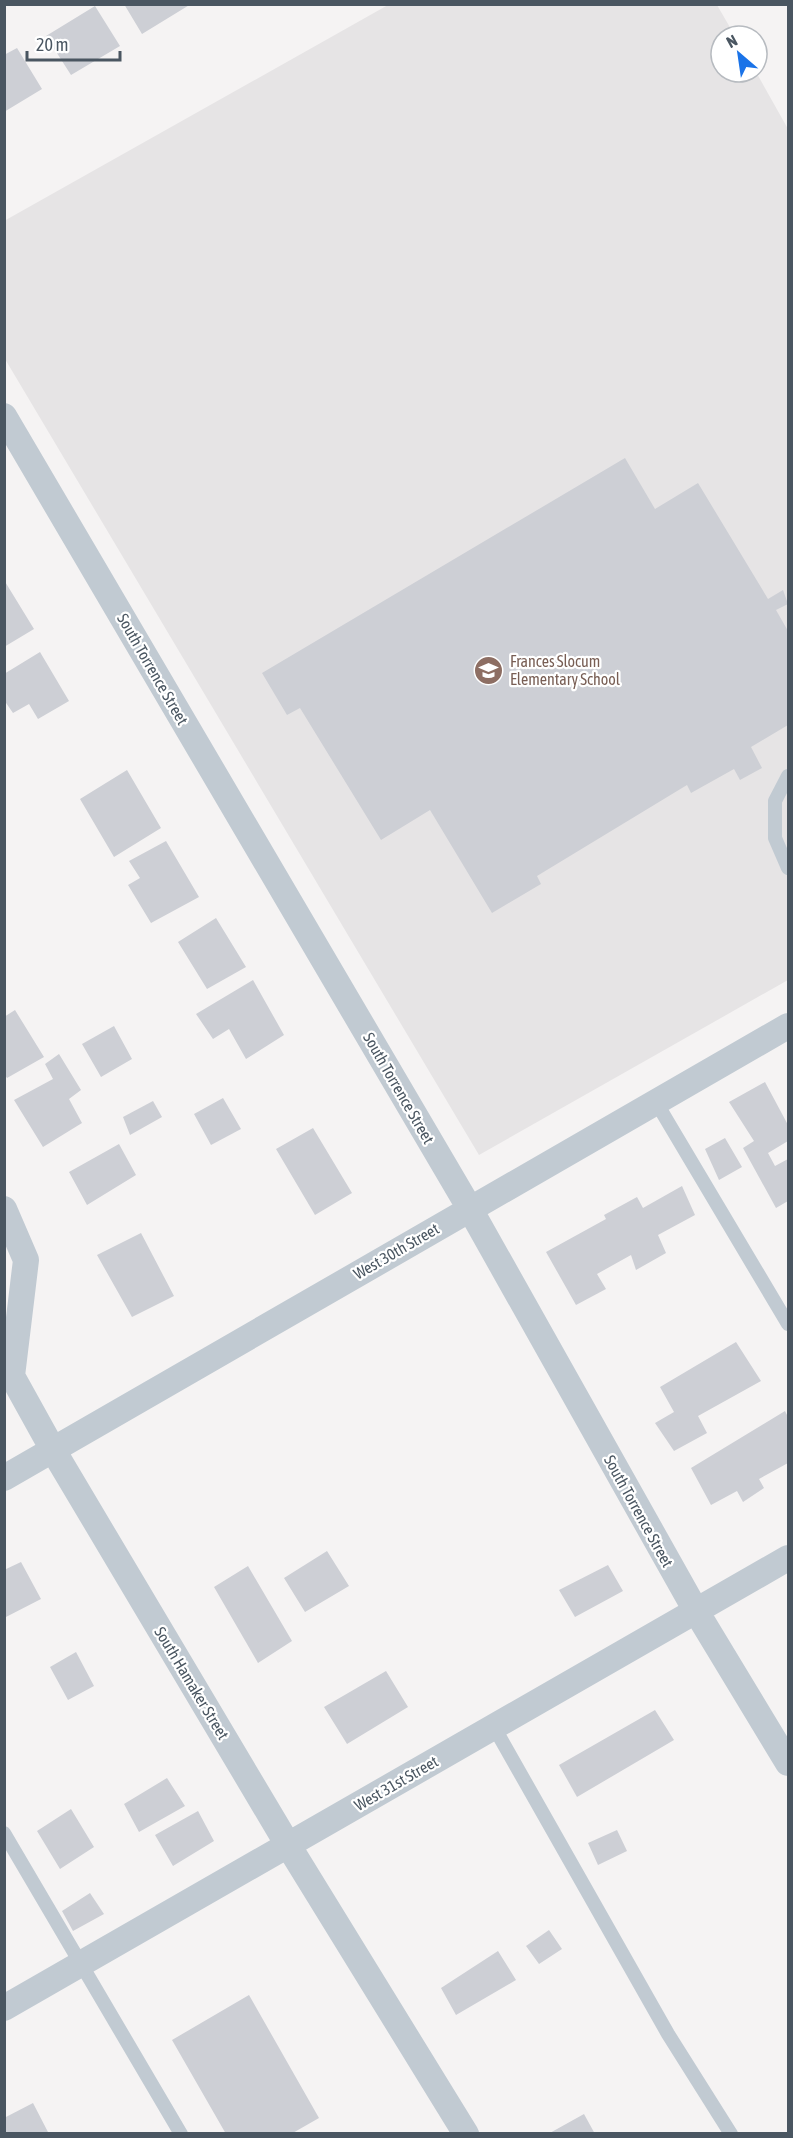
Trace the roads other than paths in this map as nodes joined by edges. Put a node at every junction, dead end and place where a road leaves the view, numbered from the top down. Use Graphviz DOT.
graph roads {
  1 [pos="4,416"];
  2 [pos="789,776"];
  3 [pos="789,868"];
  4 [pos="789,1026"];
  5 [pos="656,1102"];
  6 [pos="4,1209"];
  7 [pos="470,1209"];
  8 [pos="789,1324"];
  9 [pos="53,1450"];
  10 [pos="4,1478"];
  11 [pos="789,1558"];
  12 [pos="696,1611"];
  13 [pos="494,1727"];
  14 [pos="789,1763"];
  15 [pos="4,1833"];
  16 [pos="288,1845"];
  17 [pos="80,1964"];
  18 [pos="4,2008"];
  19 [pos="182,2133"];
  20 [pos="466,2133"];
  21 [pos="732,2133"];
  1 -- 7 [label="street, South Torrence Street"];
  2 -- 3 [label="lane"];
  4 -- 5 [label="street, West 30th Street"];
  5 -- 7 [label="street, West 30th Street"];
  5 -- 8 [label="lane"];
  6 -- 9 [label="street, South Hamaker Street"];
  7 -- 9 [label="street, West 30th Street"];
  7 -- 12 [label="street, South Torrence Street"];
  9 -- 10 [label="street, West 30th Street"];
  9 -- 16 [label="street, South Hamaker Street"];
  11 -- 12 [label="street, West 31st Street"];
  12 -- 13 [label="street, West 31st Street"];
  12 -- 14 [label="street, South Torrence Street"];
  13 -- 16 [label="street, West 31st Street"];
  13 -- 21 [label="lane"];
  15 -- 17 [label="lane"];
  16 -- 17 [label="street, West 31st Street"];
  16 -- 20 [label="street, South Hamaker Street"];
  17 -- 18 [label="street, West 31st Street"];
  17 -- 19 [label="lane"];
}
